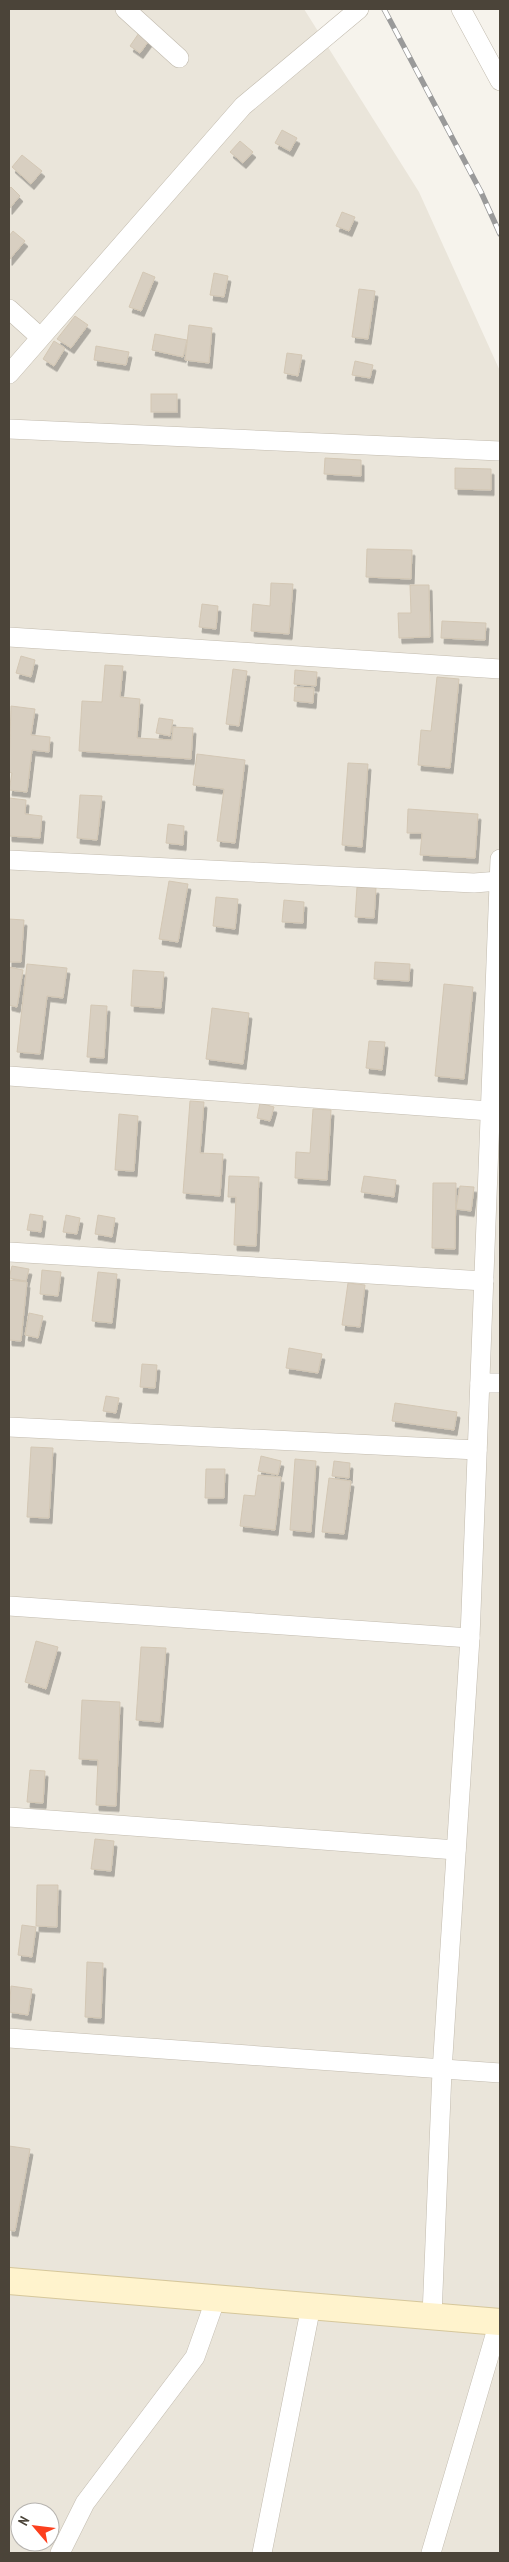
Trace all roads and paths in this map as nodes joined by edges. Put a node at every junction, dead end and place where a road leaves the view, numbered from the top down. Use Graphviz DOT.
graph roads {
  1 [pos="125,9"];
  2 [pos="359,9"];
  3 [pos="461,9"];
  4 [pos="179,58"];
  5 [pos="500,81"];
  6 [pos="9,309"];
  7 [pos="40,337"];
  8 [pos="9,374"];
  9 [pos="9,429"];
  10 [pos="500,450"];
  11 [pos="9,638"];
  12 [pos="500,669"];
  13 [pos="500,859"];
  14 [pos="9,860"];
  15 [pos="499,881"];
  16 [pos="9,1076"];
  17 [pos="490,1111"];
  18 [pos="9,1252"];
  19 [pos="484,1281"];
  20 [pos="480,1383"];
  21 [pos="500,1383"];
  22 [pos="9,1427"];
  23 [pos="478,1450"];
  24 [pos="9,1606"];
  25 [pos="470,1638"];
  26 [pos="9,1817"];
  27 [pos="456,1850"];
  28 [pos="9,2038"];
  29 [pos="442,2070"];
  30 [pos="500,2073"];
  31 [pos="9,2281"];
  32 [pos="216,2298"];
  33 [pos="312,2306"];
  34 [pos="432,2316"];
  35 [pos="500,2322"];
  36 [pos="60,2553"];
  37 [pos="262,2553"];
  38 [pos="431,2553"];
  1 -- 4 [label="street"];
  2 -- 7 [label="street"];
  3 -- 5 [label="street"];
  6 -- 7 [label="street"];
  7 -- 8 [label="street"];
  9 -- 10 [label="street"];
  11 -- 12 [label="street"];
  13 -- 15 [label="street"];
  14 -- 15 [label="street"];
  15 -- 17 [label="street"];
  16 -- 17 [label="street"];
  17 -- 19 [label="street"];
  18 -- 19 [label="street"];
  19 -- 20 [label="street"];
  20 -- 21 [label="street"];
  20 -- 23 [label="street"];
  22 -- 23 [label="street"];
  23 -- 25 [label="street"];
  24 -- 25 [label="street"];
  25 -- 27 [label="street"];
  26 -- 27 [label="street"];
  27 -- 29 [label="street"];
  28 -- 29 [label="street"];
  29 -- 30 [label="street"];
  29 -- 34 [label="street"];
  31 -- 32 [label="street"];
  32 -- 33 [label="street"];
  32 -- 36 [label="street"];
  33 -- 34 [label="street"];
  33 -- 37 [label="street"];
  34 -- 35 [label="street"];
  35 -- 38 [label="street"];
}
